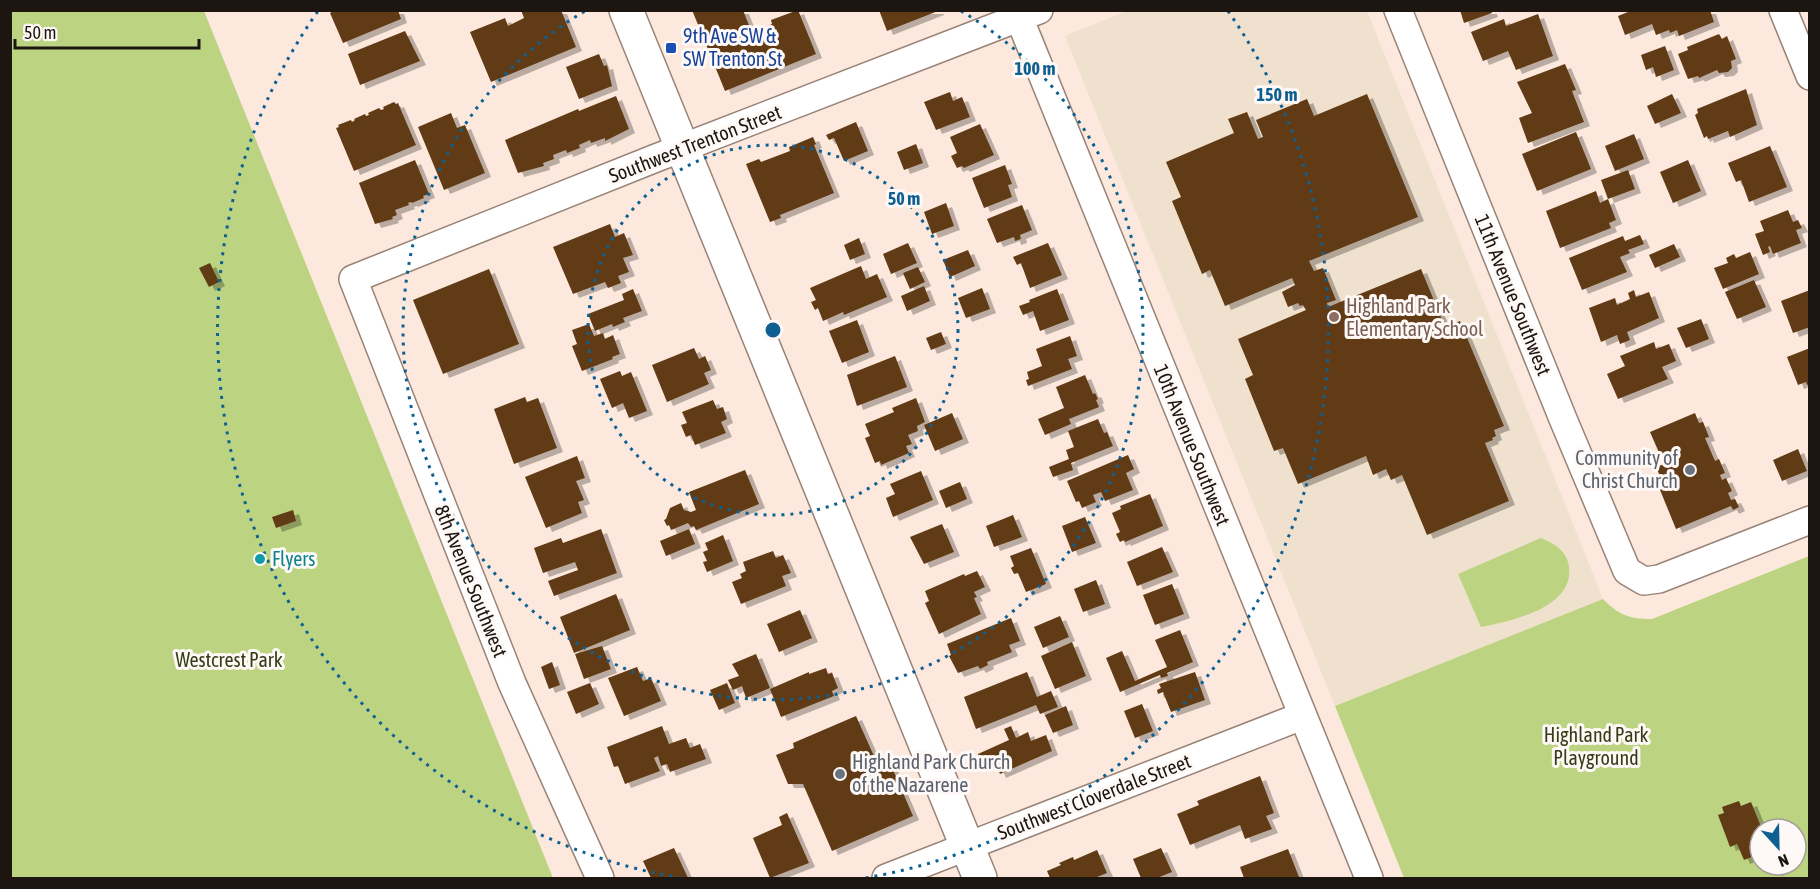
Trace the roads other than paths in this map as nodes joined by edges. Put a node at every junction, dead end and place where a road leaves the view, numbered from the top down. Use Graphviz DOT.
graph roads {
  1 [pos="626,10"];
  2 [pos="1398,10"];
  3 [pos="1783,10"];
  4 [pos="1024,13"];
  5 [pos="1809,76"];
  6 [pos="682,148"];
  7 [pos="353,279"];
  8 [pos="1809,520"];
  9 [pos="1302,716"];
  10 [pos="967,847"];
  11 [pos="600,879"];
  12 [pos="886,879"];
  13 [pos="980,879"];
  14 [pos="1369,879"];
  1 -- 6 [label="street"];
  2 -- 8 [label="street, 11th Avenue Southwest"];
  3 -- 5 [label="street"];
  4 -- 6 [label="street, Southwest Trenton Street"];
  4 -- 9 [label="street, 10th Avenue Southwest"];
  6 -- 7 [label="street, Southwest Trenton Street"];
  6 -- 10 [label="street"];
  7 -- 11 [label="street, 8th Avenue Southwest"];
  9 -- 10 [label="street, Southwest Cloverdale Street"];
  9 -- 14 [label="street, 10th Avenue Southwest"];
  10 -- 12 [label="street, Southwest Cloverdale Street"];
  10 -- 13 [label="street"];
}
